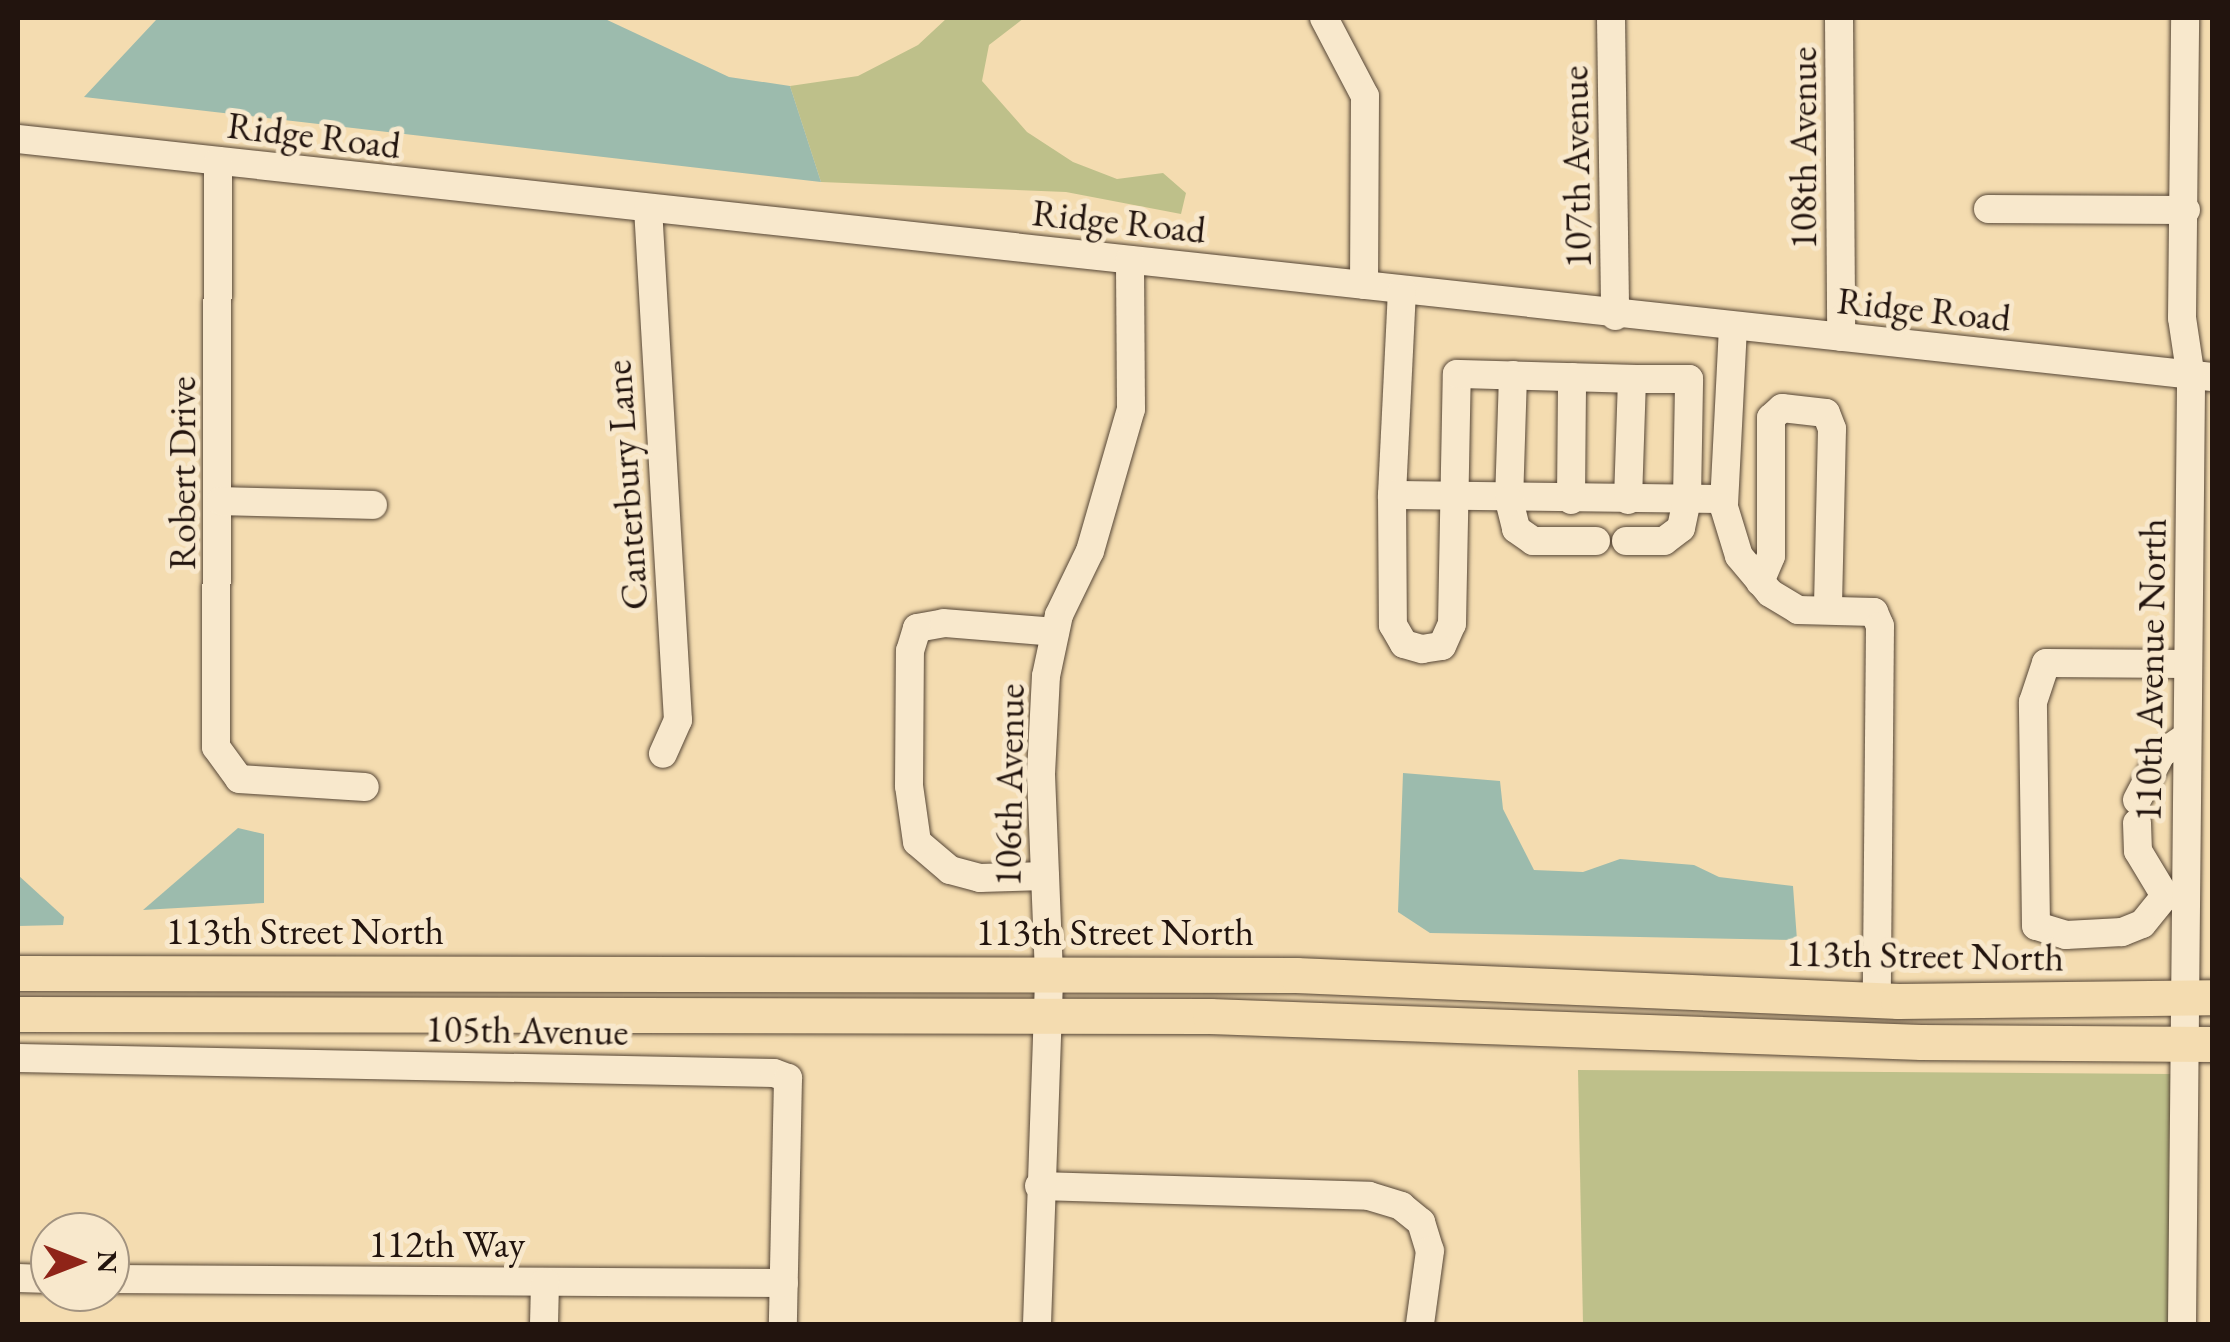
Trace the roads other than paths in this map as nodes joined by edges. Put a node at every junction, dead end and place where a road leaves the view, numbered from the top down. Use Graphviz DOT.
graph roads {
  1 [pos="1324,18"];
  2 [pos="1612,18"];
  3 [pos="1839,18"];
  4 [pos="2185,18"];
  5 [pos="18,139"];
  6 [pos="218,161"];
  7 [pos="648,208"];
  8 [pos="1988,209"];
  9 [pos="2186,210"];
  10 [pos="1130,260"];
  11 [pos="1364,285"];
  12 [pos="1402,290"];
  13 [pos="1615,316"];
  14 [pos="1733,327"];
  15 [pos="1841,337"];
  16 [pos="1513,375"];
  17 [pos="1572,377"];
  18 [pos="2202,378"];
  19 [pos="1632,379"];
  20 [pos="1392,495"];
  21 [pos="1455,498"];
  22 [pos="1687,499"];
  23 [pos="1724,499"];
  24 [pos="1509,500"];
  25 [pos="1571,500"];
  26 [pos="1628,500"];
  27 [pos="221,501"];
  28 [pos="373,505"];
  29 [pos="1596,541"];
  30 [pos="1626,541"];
  31 [pos="1760,582"];
  32 [pos="1828,610"];
  33 [pos="1055,632"];
  34 [pos="2187,664"];
  35 [pos="2186,737"];
  36 [pos="663,754"];
  37 [pos="365,787"];
  38 [pos="1045,876"];
  39 [pos="2175,895"];
  40 [pos="18,973"];
  41 [pos="1049,974"];
  42 [pos="2198,998"];
  43 [pos="1877,1000"];
  44 [pos="18,1014"];
  45 [pos="1046,1017"];
  46 [pos="2198,1044"];
  47 [pos="18,1058"];
  48 [pos="1039,1186"];
  49 [pos="130,1279"];
  50 [pos="545,1282"];
  51 [pos="784,1283"];
  52 [pos="544,1324"];
  53 [pos="783,1324"];
  54 [pos="1037,1324"];
  55 [pos="1420,1324"];
  56 [pos="2182,1324"];
  1 -- 11 [label="street"];
  2 -- 13 [label="street, 107th Avenue"];
  3 -- 15 [label="street, 108th Avenue"];
  4 -- 9 [label="street, 110th Avenue North"];
  5 -- 6 [label="street, Ridge Road"];
  6 -- 7 [label="street, Ridge Road"];
  6 -- 27 [label="street, Robert Drive"];
  7 -- 10 [label="street, Ridge Road"];
  7 -- 36 [label="street, Canterbury Lane"];
  8 -- 9 [label="street"];
  9 -- 18 [label="street, 110th Avenue North"];
  10 -- 11 [label="street, Ridge Road"];
  10 -- 33 [label="street, 106th Avenue"];
  11 -- 12 [label="street, Ridge Road"];
  12 -- 13 [label="street, Ridge Road"];
  12 -- 20 [label="street"];
  13 -- 14 [label="street, Ridge Road"];
  14 -- 15 [label="street, Ridge Road"];
  14 -- 23 [label="street"];
  15 -- 18 [label="street, Ridge Road"];
  16 -- 17 [label="street"];
  16 -- 21 [label="street"];
  16 -- 24 [label="street"];
  17 -- 19 [label="street"];
  17 -- 25 [label="street"];
  18 -- 34 [label="street, 110th Avenue North"];
  19 -- 22 [label="street"];
  19 -- 26 [label="street"];
  20 -- 21 [label="street"];
  20 -- 21 [label="street"];
  21 -- 24 [label="street"];
  22 -- 23 [label="street"];
  22 -- 26 [label="street"];
  22 -- 30 [label="street"];
  23 -- 31 [label="street"];
  24 -- 25 [label="street"];
  24 -- 29 [label="street"];
  25 -- 26 [label="street"];
  27 -- 28 [label="street"];
  27 -- 37 [label="street, Robert Drive"];
  31 -- 32 [label="street"];
  31 -- 32 [label="street"];
  32 -- 43 [label="street"];
  33 -- 38 [label="street, 106th Avenue"];
  33 -- 38 [label="street"];
  34 -- 35 [label="street, 110th Avenue North"];
  34 -- 39 [label="street"];
  35 -- 39 [label="street, 110th Avenue North"];
  35 -- 39 [label="street"];
  38 -- 41 [label="street, 106th Avenue"];
  39 -- 42 [label="street, 110th Avenue North"];
  40 -- 41 [label="main road, 113th Street North"];
  41 -- 43 [label="main road, 113th Street North"];
  41 -- 45 [label="street, 106th Avenue"];
  42 -- 43 [label="main road, 113th Street North"];
  42 -- 46 [label="street, 110th Avenue North"];
  44 -- 45 [label="main road"];
  45 -- 46 [label="main road"];
  45 -- 48 [label="street, 106th Avenue"];
  46 -- 56 [label="street, 110th Avenue North"];
  47 -- 51 [label="street, 105th Avenue"];
  48 -- 54 [label="street, 106th Avenue"];
  48 -- 55 [label="street"];
  49 -- 50 [label="street, 112th Way"];
  50 -- 51 [label="street, 112th Way"];
  50 -- 52 [label="street"];
  51 -- 53 [label="street, 105th Avenue"];
}
